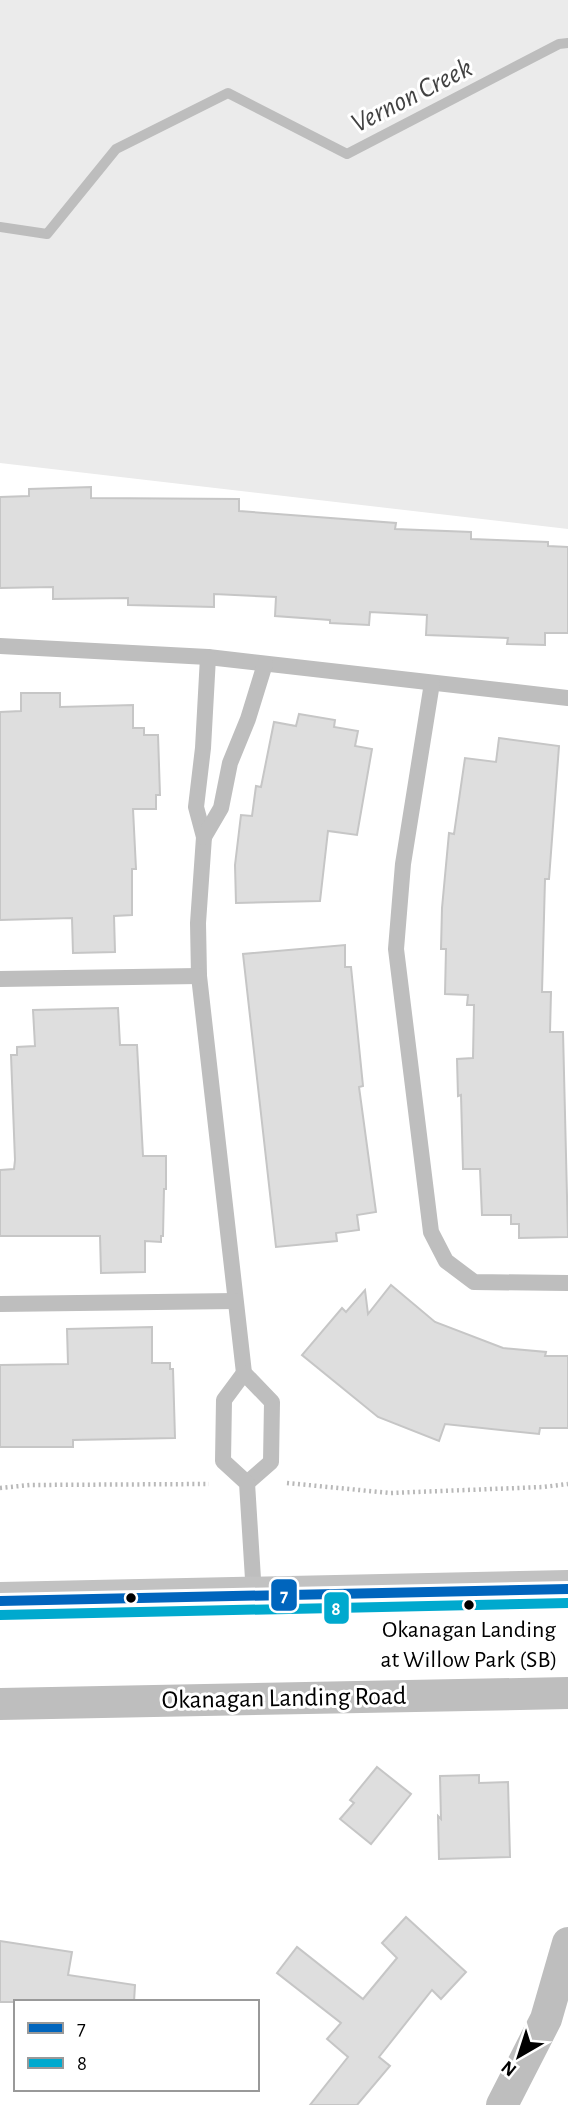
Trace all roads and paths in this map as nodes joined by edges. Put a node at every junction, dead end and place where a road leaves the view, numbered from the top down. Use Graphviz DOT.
graph roads {
  1 [pos="0,646"];
  2 [pos="208,657"];
  3 [pos="265,664"];
  4 [pos="432,682"];
  5 [pos="568,698"];
  6 [pos="204,837"];
  7 [pos="199,976"];
  8 [pos="0,979"];
  9 [pos="568,1283"];
  10 [pos="235,1301"];
  11 [pos="0,1304"];
  12 [pos="244,1373"];
  13 [pos="247,1483"];
  14 [pos="287,1483"];
  15 [pos="212,1484"];
  16 [pos="568,1484"];
  17 [pos="0,1488"];
  18 [pos="568,1589"];
  19 [pos="254,1596"];
  20 [pos="0,1601"];
  21 [pos="568,1693"];
  22 [pos="0,1704"];
  23 [pos="568,1943"];
  24 [pos="502,2105"];
  1 -- 2 [label="lane"];
  2 -- 3 [label="lane"];
  2 -- 6 [label="lane"];
  3 -- 4 [label="lane"];
  3 -- 6 [label="lane"];
  4 -- 5 [label="lane"];
  4 -- 9 [label="lane"];
  6 -- 7 [label="lane"];
  7 -- 8 [label="lane"];
  7 -- 10 [label="lane"];
  10 -- 11 [label="lane"];
  10 -- 12 [label="lane"];
  12 -- 13 [label="lane"];
  12 -- 13 [label="lane"];
  13 -- 19 [label="lane"];
  14 -- 16 [label="path"];
  15 -- 17 [label="path"];
  18 -- 19 [label="main road"];
  19 -- 20 [label="main road"];
  21 -- 22 [label="street, Okanagan Landing Road"];
  23 -- 24 [label="street"];
}
